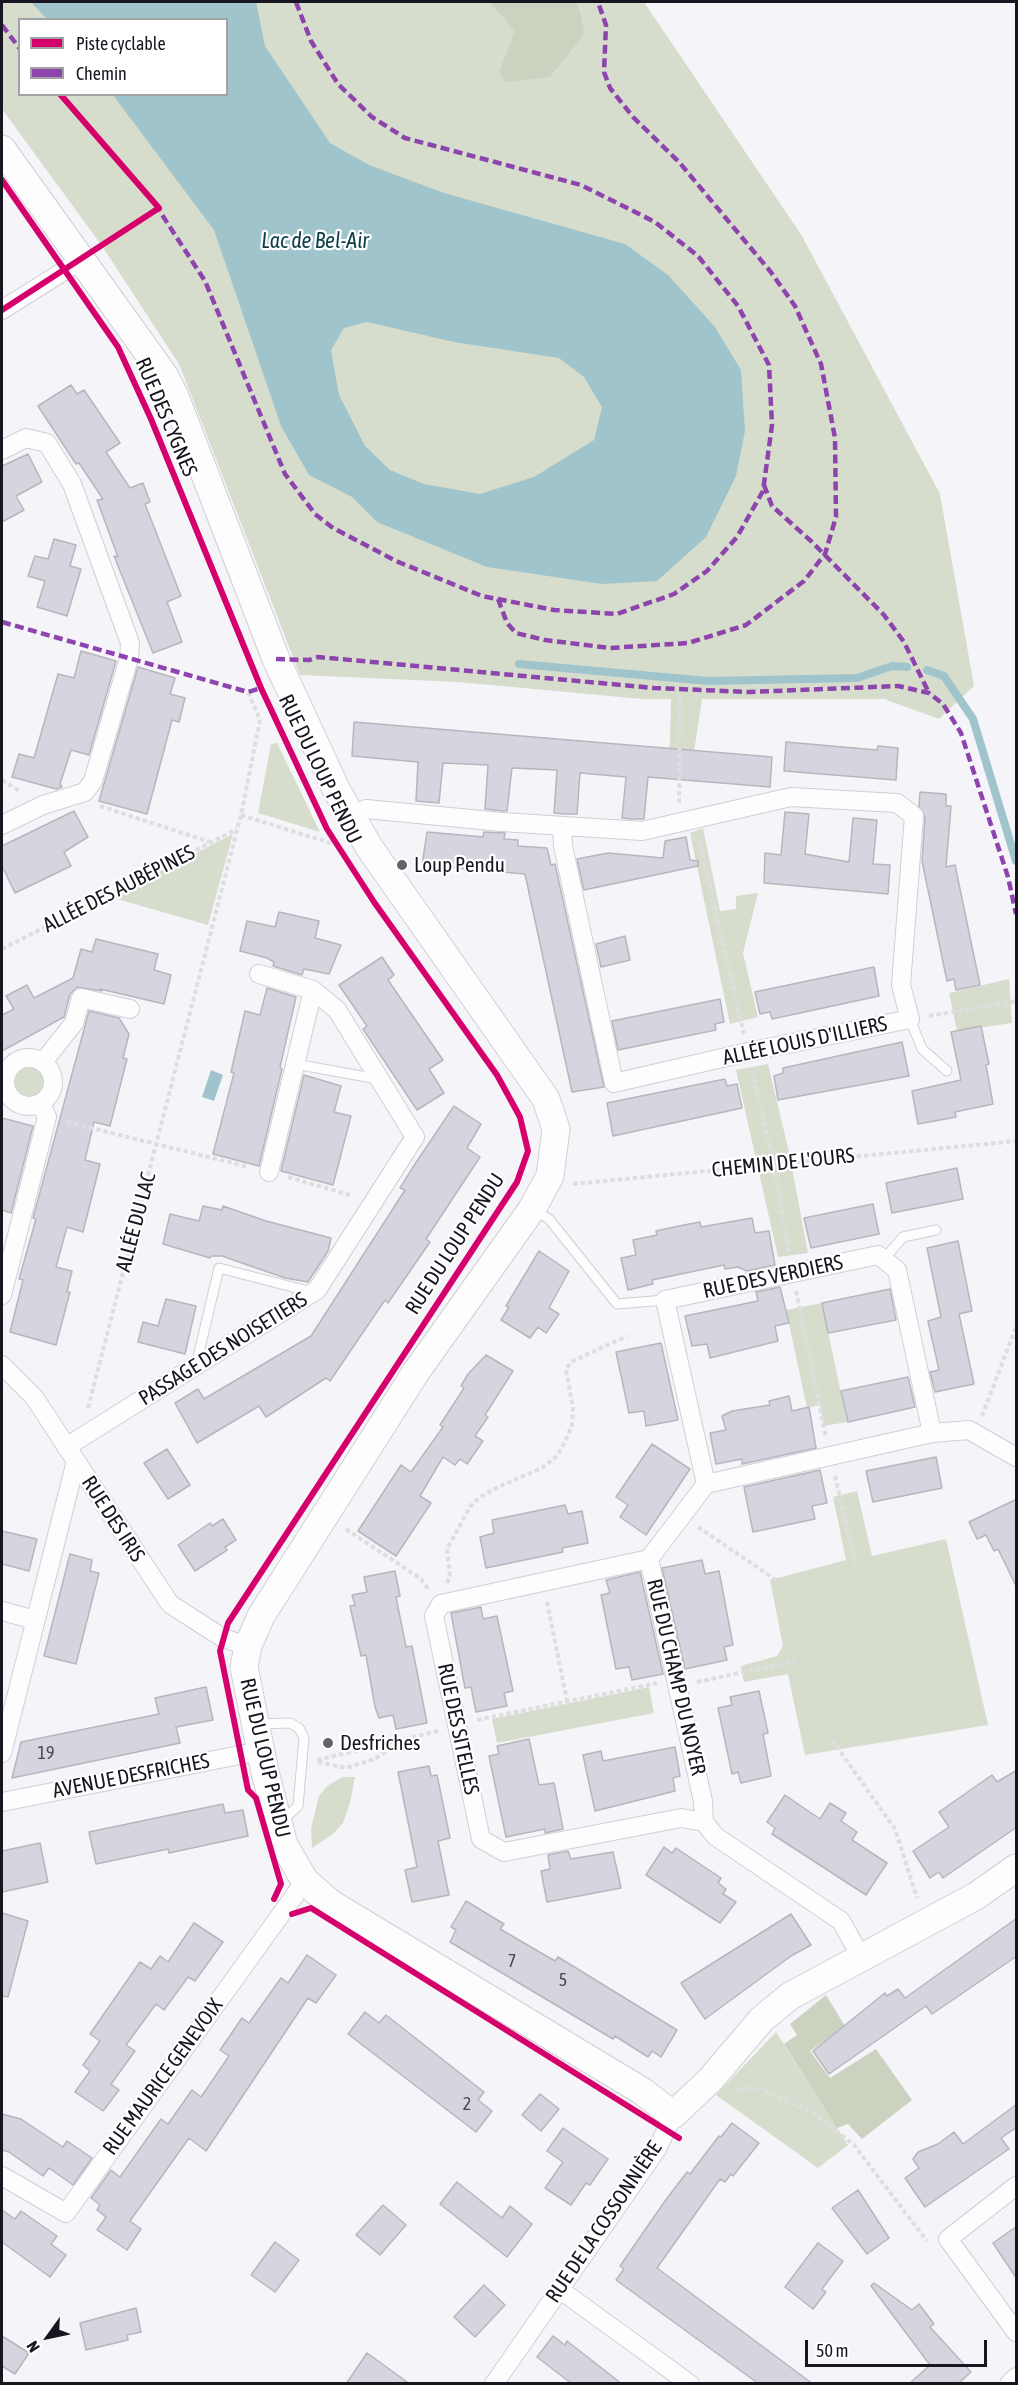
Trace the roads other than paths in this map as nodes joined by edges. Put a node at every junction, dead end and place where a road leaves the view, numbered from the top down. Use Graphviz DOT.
graph roads {
  1 [pos="2,148"];
  2 [pos="83,259"];
  3 [pos="2,310"];
  4 [pos="2,450"];
  5 [pos="284,677"];
  6 [pos="351,817"];
  7 [pos="2,825"];
  8 [pos="562,827"];
  9 [pos="259,974"];
  10 [pos="313,990"];
  11 [pos="130,1009"];
  12 [pos="910,1020"];
  13 [pos="43,1062"];
  14 [pos="295,1064"];
  15 [pos="947,1071"];
  16 [pos="3,1079"];
  17 [pos="380,1079"];
  18 [pos="43,1110"];
  19 [pos="269,1172"];
  20 [pos="532,1209"];
  21 [pos="936,1230"];
  22 [pos="884,1259"];
  23 [pos="312,1292"];
  24 [pos="2,1295"];
  25 [pos="665,1300"];
  26 [pos="2,1365"];
  27 [pos="196,1365"];
  28 [pos="932,1432"];
  29 [pos="74,1449"];
  30 [pos="1017,1457"];
  31 [pos="706,1484"];
  32 [pos="650,1558"];
  33 [pos="2,1611"];
  34 [pos="35,1620"];
  35 [pos="248,1646"];
  36 [pos="255,1724"];
  37 [pos="260,1751"];
  38 [pos="2,1753"];
  39 [pos="2,1802"];
  40 [pos="704,1822"];
  41 [pos="279,1824"];
  42 [pos="1017,1868"];
  43 [pos="305,1881"];
  44 [pos="861,1957"];
  45 [pos="673,2115"];
  46 [pos="2,2176"];
  47 [pos="1017,2186"];
  48 [pos="559,2289"];
  49 [pos="1017,2332"];
  50 [pos="1017,2377"];
  51 [pos="494,2384"];
  52 [pos="690,2384"];
  53 [pos="1009,2384"];
  1 -- 2 [label="street, RUE DES CYGNES"];
  2 -- 3 [label="street"];
  2 -- 5 [label="street, RUE DES CYGNES"];
  4 -- 7 [label="street"];
  5 -- 6 [label="street, RUE DU LOUP PENDU"];
  6 -- 8 [label="street, ALLÉE LOUIS D'ILLIERS"];
  6 -- 20 [label="street, RUE DU LOUP PENDU"];
  8 -- 12 [label="street, ALLÉE LOUIS D'ILLIERS"];
  8 -- 12 [label="street, ALLÉE LOUIS D'ILLIERS"];
  9 -- 10 [label="street, PASSAGE DES NOISETIERS"];
  10 -- 14 [label="street"];
  10 -- 17 [label="street, PASSAGE DES NOISETIERS"];
  11 -- 13 [label="street"];
  12 -- 15 [label="lane"];
  13 -- 16 [label="street"];
  13 -- 18 [label="street"];
  14 -- 17 [label="lane"];
  14 -- 19 [label="street"];
  16 -- 18 [label="street"];
  17 -- 23 [label="street, PASSAGE DES NOISETIERS"];
  18 -- 24 [label="street"];
  20 -- 25 [label="lane"];
  20 -- 35 [label="street, RUE DU LOUP PENDU"];
  21 -- 22 [label="lane"];
  22 -- 25 [label="street, RUE DES VERDIERS"];
  22 -- 28 [label="street"];
  23 -- 27 [label="street, PASSAGE DES NOISETIERS"];
  23 -- 27 [label="lane"];
  25 -- 31 [label="street"];
  26 -- 29 [label="street, RUE DES IRIS"];
  27 -- 29 [label="street, PASSAGE DES NOISETIERS"];
  28 -- 30 [label="street"];
  28 -- 31 [label="street"];
  29 -- 34 [label="street"];
  29 -- 35 [label="street, RUE DES IRIS"];
  31 -- 32 [label="street, RUE DU CHAMP DU NOYER"];
  32 -- 40 [label="street, RUE DU CHAMP DU NOYER"];
  32 -- 40 [label="street, RUE DES SITELLES"];
  33 -- 34 [label="street"];
  34 -- 38 [label="street"];
  35 -- 36 [label="street, RUE DU LOUP PENDU"];
  36 -- 37 [label="street, RUE DU LOUP PENDU"];
  36 -- 41 [label="lane"];
  37 -- 39 [label="street, AVENUE DESFRICHES"];
  37 -- 41 [label="street, RUE DU LOUP PENDU"];
  40 -- 44 [label="street"];
  41 -- 43 [label="street, RUE DU LOUP PENDU"];
  42 -- 44 [label="street, RUE DE LA COSSONNIÈRE"];
  43 -- 45 [label="street, RUE DU LOUP PENDU"];
  43 -- 46 [label="street, RUE MAURICE GENEVOIX"];
  44 -- 45 [label="street, RUE DE LA COSSONNIÈRE"];
  45 -- 48 [label="street, RUE DE LA COSSONNIÈRE"];
  47 -- 49 [label="street"];
  48 -- 51 [label="street, RUE DE LA COSSONNIÈRE"];
  48 -- 52 [label="street"];
  50 -- 53 [label="street"];
}
